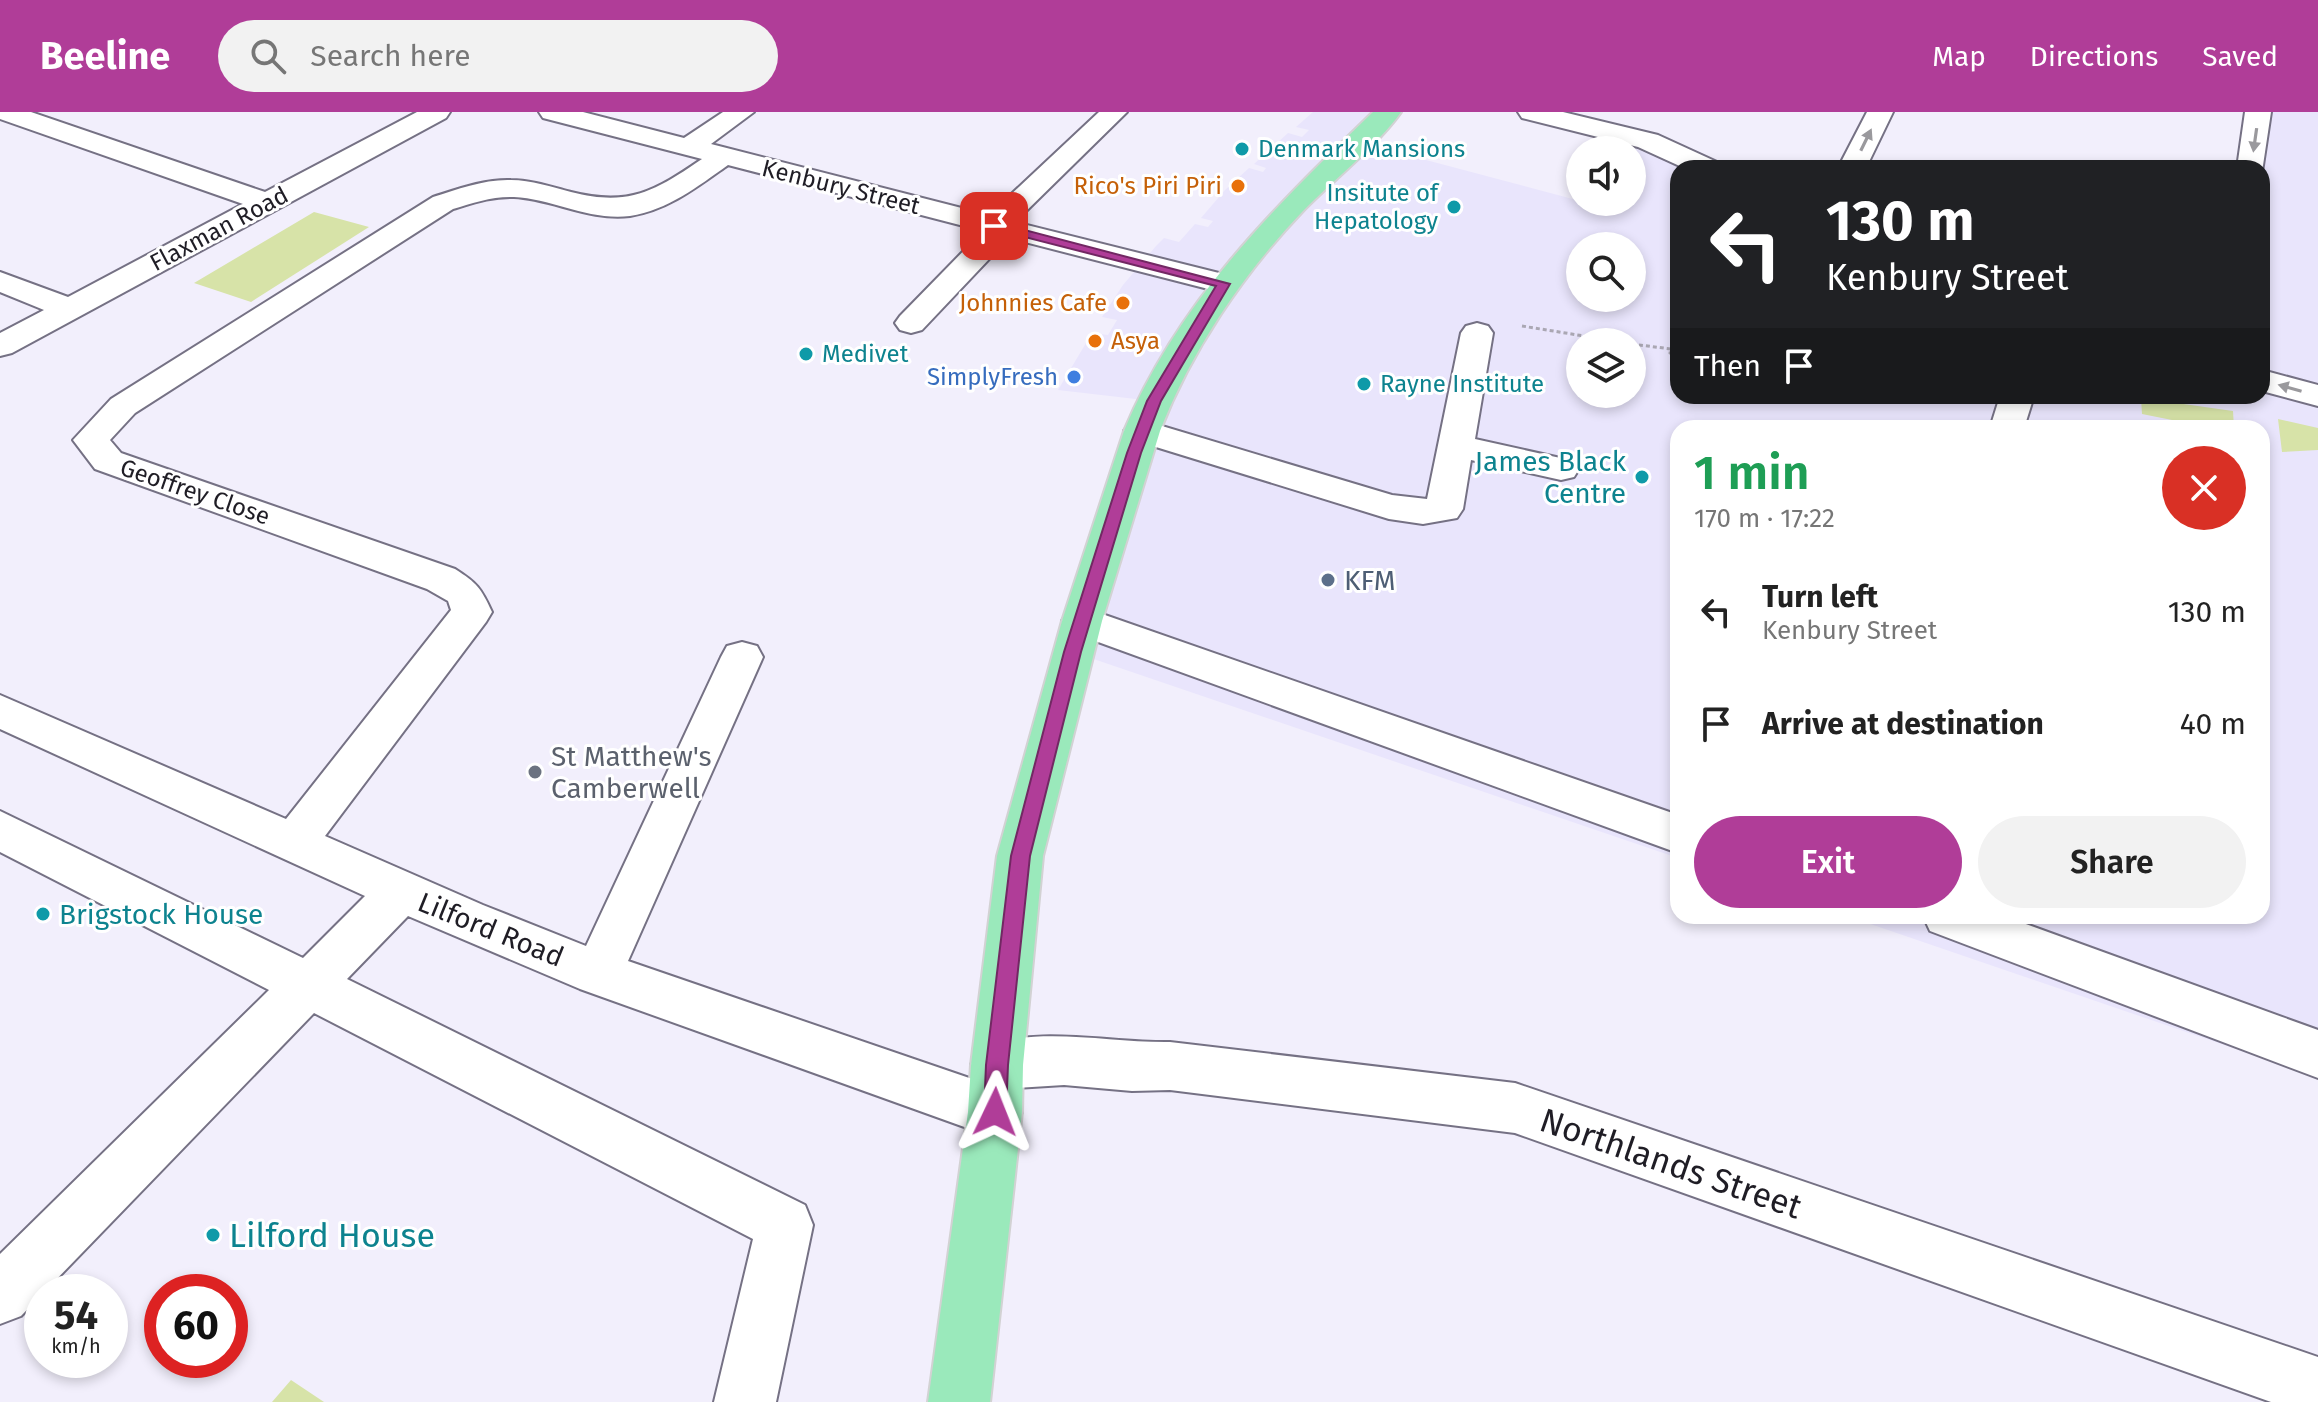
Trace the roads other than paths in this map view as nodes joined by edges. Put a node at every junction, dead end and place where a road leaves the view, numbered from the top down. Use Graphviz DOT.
graph roads {
  1 [pos="6,112"];
  2 [pos="552,112"];
  3 [pos="741,112"];
  4 [pos="1114,112"];
  5 [pos="1388,112"];
  6 [pos="1531,112"];
  7 [pos="1880,112"];
  8 [pos="2258,112"];
  9 [pos="411,118"];
  10 [pos="687,148"];
  11 [pos="722,157"];
  12 [pos="1690,160"];
  13 [pos="1856,160"];
  14 [pos="2252,160"];
  15 [pos="268,203"];
  16 [pos="998,227"];
  17 [pos="0,281"];
  18 [pos="1224,284"];
  19 [pos="70,309"];
  20 [pos="911,323"];
  21 [pos="1477,333"];
  22 [pos="0,346"];
  23 [pos="2270,382"];
  24 [pos="2318,396"];
  25 [pos="1142,431"];
  26 [pos="1456,446"];
  27 [pos="1561,469"];
  28 [pos="1082,621"];
  29 [pos="742,657"];
  30 [pos="0,711"];
  31 [pos="0,830"];
  32 [pos="1670,831"];
  33 [pos="293,844"];
  34 [pos="401,892"];
  35 [pos="1969,924"];
  36 [pos="598,973"];
  37 [pos="308,986"];
  38 [pos="2318,1054"];
  39 [pos="996,1088"];
  40 [pos="0,1295"];
  41 [pos="2318,1388"];
  42 [pos="745,1402"];
  43 [pos="959,1402"];
  1 -- 15 [label="street"];
  2 -- 10 [label="street, Kenbury Street"];
  3 -- 10 [label="street"];
  4 -- 16 [label="street"];
  5 -- 18 [label="main road"];
  6 -- 12 [label="street"];
  13 -- 7 [label="street, one-way"];
  8 -- 14 [label="street, one-way"];
  9 -- 15 [label="street, Flaxman Road"];
  10 -- 11 [label="street, Kenbury Street"];
  11 -- 16 [label="street, Kenbury Street"];
  11 -- 33 [label="street, Geoffrey Close"];
  15 -- 19 [label="street, Flaxman Road"];
  16 -- 18 [label="street, Kenbury Street"];
  16 -- 20 [label="street"];
  17 -- 19 [label="street"];
  18 -- 25 [label="main road"];
  19 -- 22 [label="street, Flaxman Road"];
  21 -- 26 [label="street"];
  24 -- 23 [label="street, one-way"];
  25 -- 26 [label="street"];
  25 -- 28 [label="main road"];
  26 -- 27 [label="street"];
  28 -- 32 [label="street"];
  28 -- 39 [label="main road"];
  29 -- 36 [label="street"];
  30 -- 33 [label="street, Lilford Road"];
  31 -- 37 [label="street"];
  33 -- 34 [label="street, Lilford Road"];
  34 -- 36 [label="street, Lilford Road"];
  34 -- 37 [label="street"];
  35 -- 38 [label="street"];
  36 -- 39 [label="street, Lilford Road"];
  37 -- 40 [label="street"];
  37 -- 42 [label="street"];
  39 -- 41 [label="street, Northlands Street"];
  39 -- 43 [label="main road"];
}
